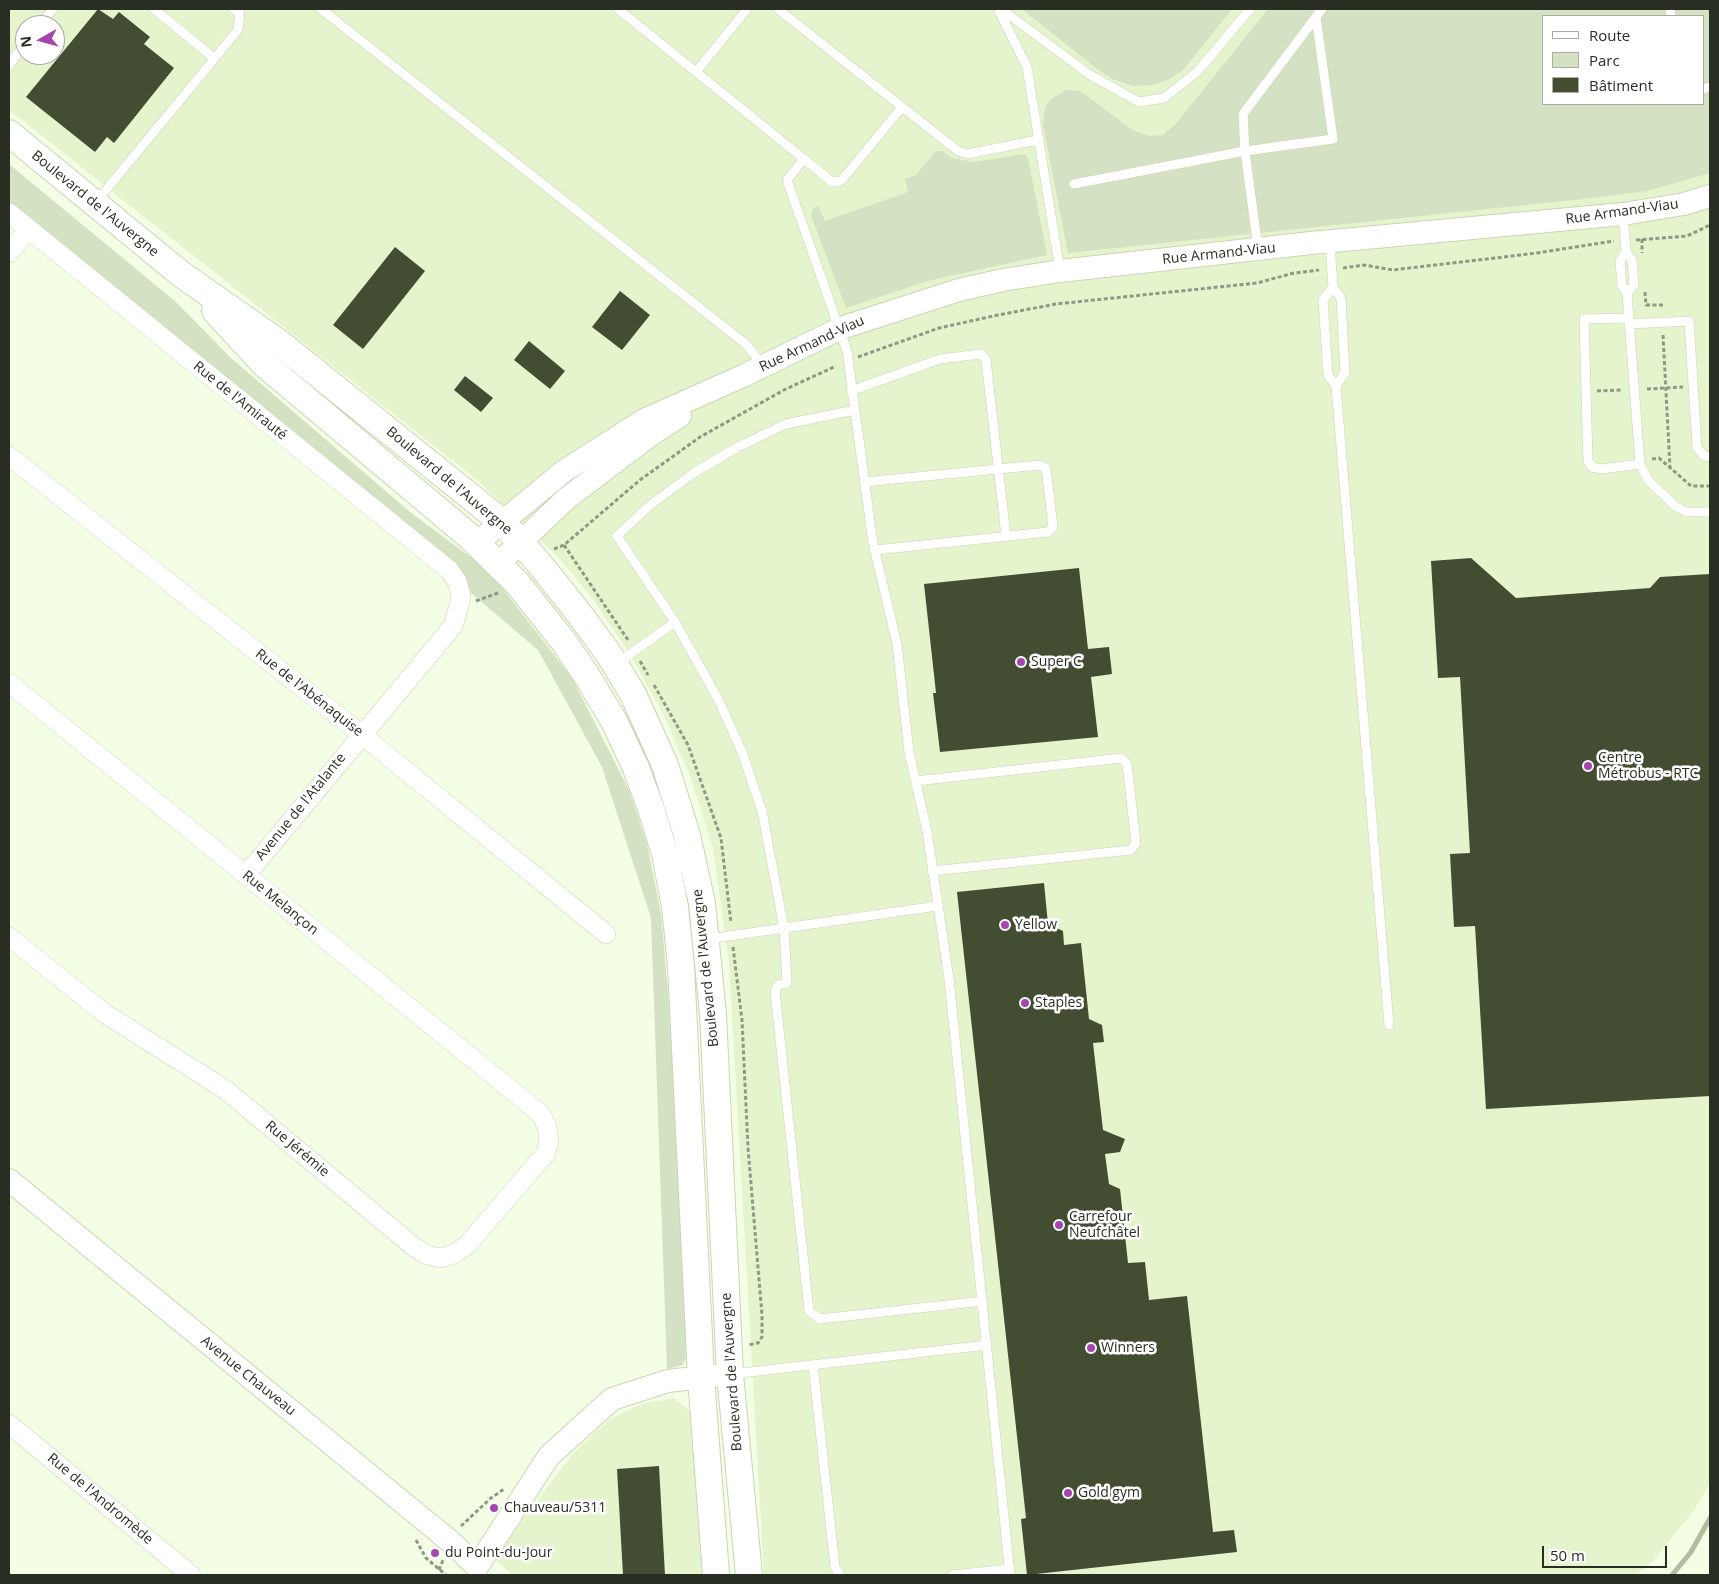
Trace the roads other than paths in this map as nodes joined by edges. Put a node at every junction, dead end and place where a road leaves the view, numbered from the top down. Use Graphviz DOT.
graph roads {
  1 [pos="154,9"];
  2 [pos="234,9"];
  3 [pos="321,9"];
  4 [pos="618,9"];
  5 [pos="747,9"];
  6 [pos="778,9"];
  7 [pos="1000,9"];
  8 [pos="1250,9"];
  9 [pos="1322,9"];
  10 [pos="1316,17"];
  11 [pos="214,58"];
  12 [pos="696,72"];
  13 [pos="902,107"];
  14 [pos="9,133"];
  15 [pos="1038,140"];
  16 [pos="1245,151"];
  17 [pos="804,159"];
  18 [pos="1074,184"];
  19 [pos="1710,196"];
  20 [pos="94,203"];
  21 [pos="9,213"];
  22 [pos="1623,214"];
  23 [pos="28,229"];
  24 [pos="1330,242"];
  25 [pos="1258,249"];
  26 [pos="9,253"];
  27 [pos="1060,271"];
  28 [pos="181,274"];
  29 [pos="1333,288"];
  30 [pos="1630,321"];
  31 [pos="841,328"];
  32 [pos="754,371"];
  33 [pos="1336,386"];
  34 [pos="851,391"];
  35 [pos="855,410"];
  36 [pos="9,456"];
  37 [pos="1710,457"];
  38 [pos="1640,464"];
  39 [pos="999,468"];
  40 [pos="864,482"];
  41 [pos="1710,512"];
  42 [pos="502,522"];
  43 [pos="1006,536"];
  44 [pos="520,542"];
  45 [pos="477,543"];
  46 [pos="875,550"];
  47 [pos="498,564"];
  48 [pos="461,599"];
  49 [pos="675,622"];
  50 [pos="615,665"];
  51 [pos="9,684"];
  52 [pos="361,734"];
  53 [pos="916,781"];
  54 [pos="932,871"];
  55 [pos="246,875"];
  56 [pos="937,906"];
  57 [pos="784,928"];
  58 [pos="606,934"];
  59 [pos="9,937"];
  60 [pos="706,939"];
  61 [pos="1389,1025"];
  62 [pos="547,1127"];
  63 [pos="9,1180"];
  64 [pos="982,1301"];
  65 [pos="987,1345"];
  66 [pos="814,1365"];
  67 [pos="730,1374"];
  68 [pos="701,1378"];
  69 [pos="9,1424"];
  70 [pos="482,1571"];
  71 [pos="1010,1572"];
  72 [pos="191,1575"];
  73 [pos="716,1575"];
  74 [pos="749,1575"];
  75 [pos="840,1575"];
  76 [pos="953,1575"];
  1 -- 11 [label="lane"];
  2 -- 11 [label="lane"];
  3 -- 32 [label="lane"];
  4 -- 12 [label="lane"];
  5 -- 12 [label="lane"];
  6 -- 13 [label="lane"];
  7 -- 8 [label="lane"];
  7 -- 15 [label="lane"];
  9 -- 10 [label="lane"];
  10 -- 16 [label="lane"];
  10 -- 16 [label="lane"];
  11 -- 20 [label="lane"];
  12 -- 17 [label="lane"];
  13 -- 15 [label="lane"];
  13 -- 17 [label="lane"];
  14 -- 20 [label="main road, Boulevard de l'Auvergne"];
  15 -- 27 [label="lane"];
  16 -- 18 [label="lane"];
  16 -- 25 [label="lane"];
  17 -- 31 [label="lane"];
  19 -- 22 [label="street, Rue Armand-Viau"];
  20 -- 28 [label="main road, Boulevard de l'Auvergne"];
  21 -- 23 [label="street, Rue de l'Amirauté"];
  22 -- 24 [label="street, Rue Armand-Viau"];
  22 -- 30 [label="lane"];
  23 -- 26 [label="street"];
  23 -- 48 [label="street, Rue de l'Amirauté"];
  24 -- 25 [label="street, Rue Armand-Viau"];
  24 -- 29 [label="lane"];
  25 -- 27 [label="street, Rue Armand-Viau"];
  27 -- 31 [label="street, Rue Armand-Viau"];
  28 -- 42 [label="main road, Boulevard de l'Auvergne"];
  28 -- 45 [label="main road, Boulevard de l'Auvergne"];
  29 -- 33 [label="lane"];
  29 -- 33 [label="lane"];
  30 -- 37 [label="lane"];
  30 -- 38 [label="lane"];
  30 -- 38 [label="lane"];
  31 -- 32 [label="street, Rue Armand-Viau"];
  31 -- 34 [label="lane"];
  32 -- 42 [label="street, Rue Armand-Viau"];
  32 -- 44 [label="street, Rue Armand-Viau"];
  33 -- 61 [label="lane"];
  34 -- 35 [label="lane"];
  34 -- 39 [label="lane"];
  35 -- 40 [label="lane"];
  35 -- 49 [label="lane"];
  36 -- 52 [label="street, Rue de l'Abénaquise"];
  38 -- 41 [label="lane"];
  39 -- 40 [label="lane"];
  39 -- 43 [label="lane"];
  39 -- 43 [label="lane"];
  40 -- 46 [label="lane"];
  42 -- 44 [label="main road, Boulevard de l'Auvergne"];
  42 -- 45 [label="street, Rue Armand-Viau"];
  43 -- 46 [label="lane"];
  44 -- 47 [label="street, Rue Armand-Viau"];
  44 -- 50 [label="main road, Boulevard de l'Auvergne"];
  45 -- 47 [label="main road, Boulevard de l'Auvergne"];
  46 -- 53 [label="lane"];
  47 -- 68 [label="main road, Boulevard de l'Auvergne"];
  48 -- 52 [label="street, Avenue de l'Atalante"];
  49 -- 50 [label="lane"];
  49 -- 57 [label="lane"];
  50 -- 60 [label="main road, Boulevard de l'Auvergne"];
  51 -- 55 [label="street, Rue Melançon"];
  52 -- 55 [label="street, Avenue de l'Atalante"];
  52 -- 58 [label="street, Rue de l'Abénaquise"];
  53 -- 54 [label="lane"];
  53 -- 54 [label="lane"];
  54 -- 56 [label="lane"];
  55 -- 62 [label="street, Rue Melançon"];
  56 -- 57 [label="lane"];
  56 -- 64 [label="lane"];
  57 -- 60 [label="lane"];
  57 -- 64 [label="lane"];
  59 -- 62 [label="street, Rue Jérémie"];
  60 -- 67 [label="main road, Boulevard de l'Auvergne"];
  63 -- 70 [label="street, Avenue Chauveau"];
  64 -- 65 [label="lane"];
  65 -- 66 [label="lane"];
  65 -- 71 [label="lane"];
  66 -- 67 [label="lane"];
  66 -- 75 [label="lane"];
  67 -- 68 [label="street"];
  67 -- 74 [label="main road, Boulevard de l'Auvergne"];
  68 -- 70 [label="street"];
  68 -- 73 [label="main road, Boulevard de l'Auvergne"];
  69 -- 72 [label="street, Rue de l'Andromède"];
  71 -- 76 [label="lane"];
}
